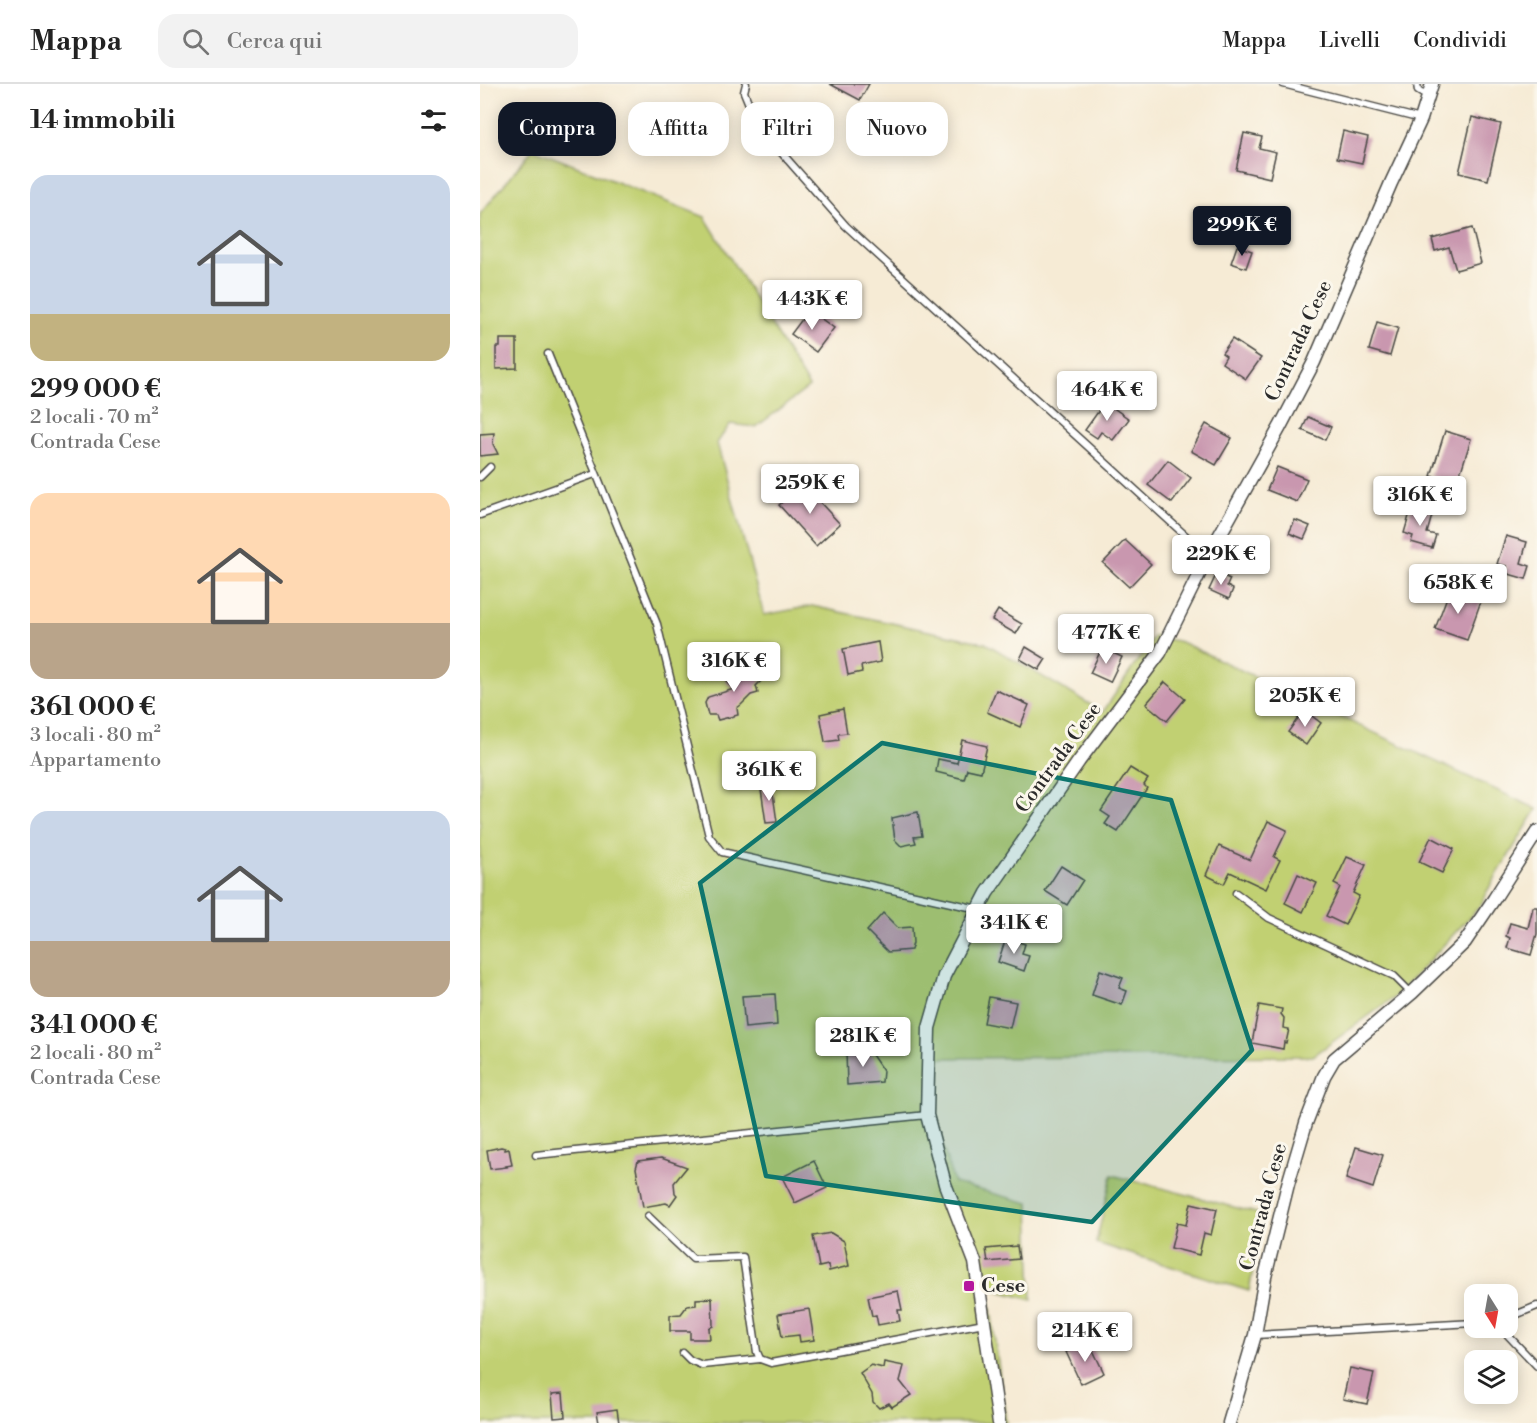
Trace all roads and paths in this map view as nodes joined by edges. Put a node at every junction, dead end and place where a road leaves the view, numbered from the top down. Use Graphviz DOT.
graph roads {
  1 [pos="746,84"];
  2 [pos="1283,84"];
  3 [pos="1418,84"];
  4 [pos="1432,84"];
  5 [pos="1428,97"];
  6 [pos="1421,119"];
  7 [pos="548,354"];
  8 [pos="490,467"];
  9 [pos="595,474"];
  10 [pos="480,477"];
  11 [pos="480,515"];
  12 [pos="1208,556"];
  13 [pos="1537,832"];
  14 [pos="1236,893"];
  15 [pos="979,909"];
  16 [pos="1412,993"];
  17 [pos="927,1115"];
  18 [pos="536,1155"];
  19 [pos="648,1216"];
  20 [pos="1537,1306"];
  21 [pos="1518,1314"];
  22 [pos="984,1323"];
  23 [pos="1464,1324"];
  24 [pos="1255,1335"];
  25 [pos="1511,1338"];
  26 [pos="683,1353"];
  27 [pos="760,1359"];
  28 [pos="1537,1366"];
  29 [pos="999,1423"];
  30 [pos="1229,1423"];
  1 -- 12 [label="lane"];
  2 -- 6 [label="lane"];
  3 -- 5 [label="lane"];
  4 -- 5 [label="street, Contrada Cese"];
  5 -- 6 [label="street, Contrada Cese"];
  6 -- 12 [label="street, Contrada Cese"];
  7 -- 9 [label="lane"];
  8 -- 10 [label="lane"];
  9 -- 11 [label="lane"];
  9 -- 15 [label="lane"];
  12 -- 15 [label="street, Contrada Cese"];
  13 -- 16 [label="street, Contrada Cese"];
  14 -- 16 [label="lane"];
  15 -- 17 [label="street, Contrada Cese"];
  16 -- 24 [label="street, Contrada Cese"];
  17 -- 18 [label="lane"];
  17 -- 22 [label="street, Contrada Cese"];
  19 -- 27 [label="lane"];
  20 -- 21 [label="lane"];
  22 -- 27 [label="lane"];
  22 -- 29 [label="street, Contrada Cese"];
  23 -- 24 [label="lane"];
  24 -- 30 [label="street, Contrada Cese"];
  25 -- 28 [label="lane"];
  26 -- 27 [label="lane"];
}
